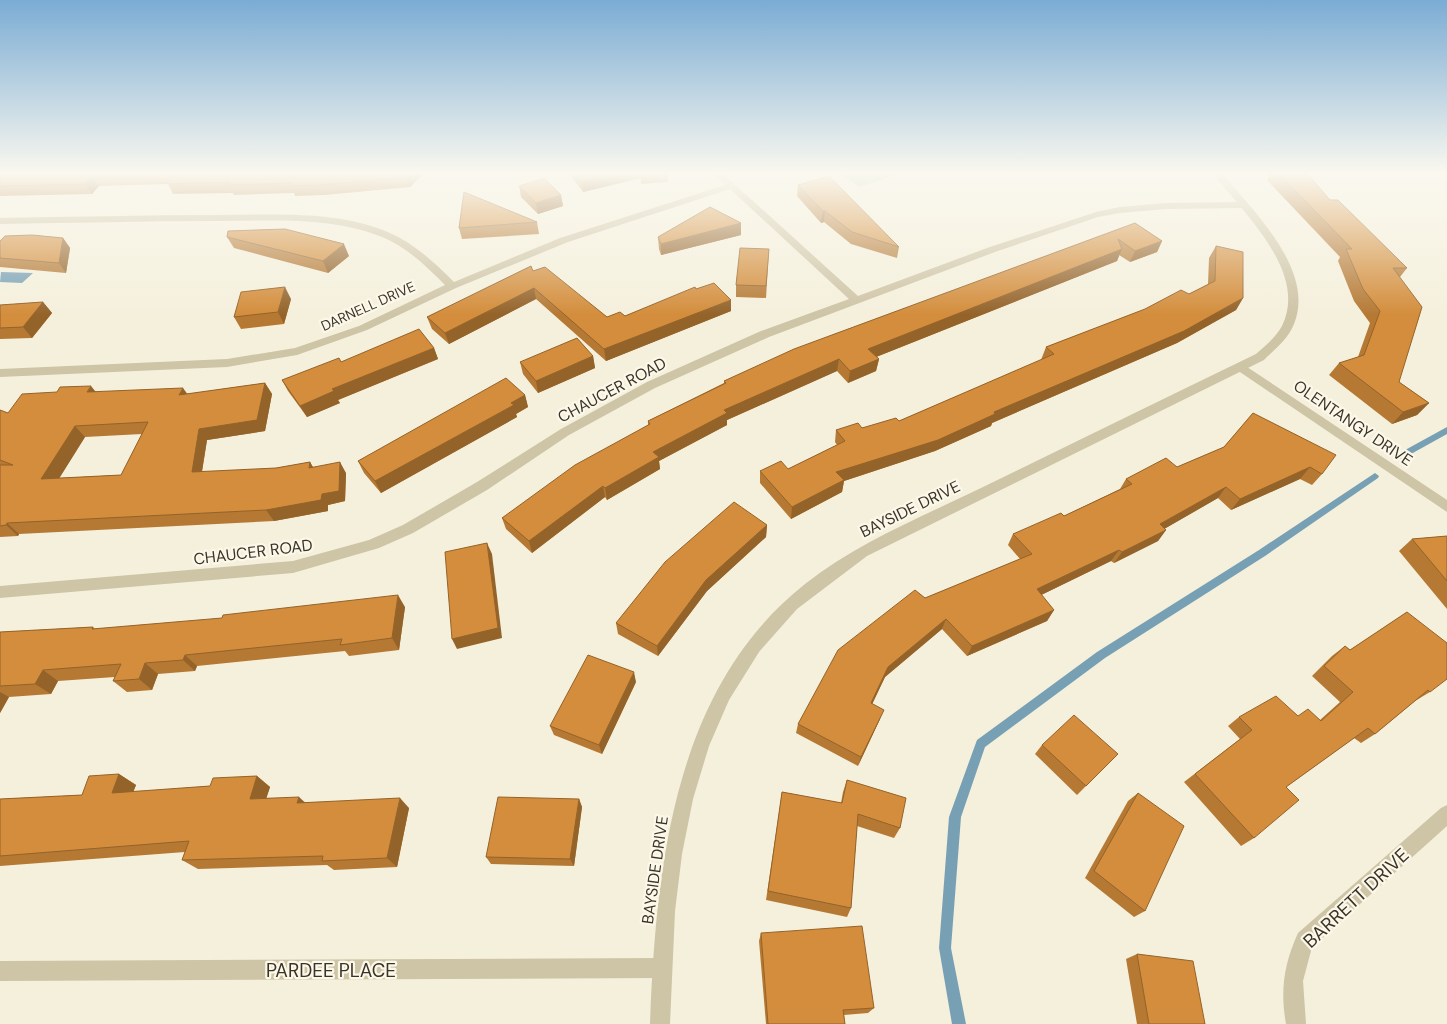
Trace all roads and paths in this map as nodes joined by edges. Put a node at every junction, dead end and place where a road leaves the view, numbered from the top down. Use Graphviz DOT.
graph roads {
  1 [pos="78,220"];
  2 [pos="301,220"];
  3 [pos="626,220"];
  4 [pos="768,220"];
  5 [pos="1082,220"];
  6 [pos="1254,220"];
  7 [pos="0,221"];
  8 [pos="452,286"];
  9 [pos="857,300"];
  10 [pos="1241,366"];
  11 [pos="0,373"];
  12 [pos="1447,507"];
  13 [pos="0,592"];
  14 [pos="1447,814"];
  15 [pos="661,968"];
  16 [pos="0,972"];
  17 [pos="660,1024"];
  18 [pos="1296,1024"];
  1 -- 7 [label="street"];
  2 -- 8 [label="street"];
  3 -- 8 [label="street, DARNELL DRIVE"];
  4 -- 9 [label="street"];
  5 -- 9 [label="street, CHAUCER ROAD"];
  6 -- 10 [label="street, BAYSIDE DRIVE"];
  8 -- 11 [label="street, DARNELL DRIVE"];
  9 -- 13 [label="street, CHAUCER ROAD"];
  10 -- 12 [label="street, OLENTANGY DRIVE"];
  10 -- 15 [label="street, BAYSIDE DRIVE"];
  14 -- 18 [label="street, BARRETT DRIVE"];
  15 -- 16 [label="street, PARDEE PLACE"];
  15 -- 17 [label="street, BAYSIDE DRIVE"];
}
